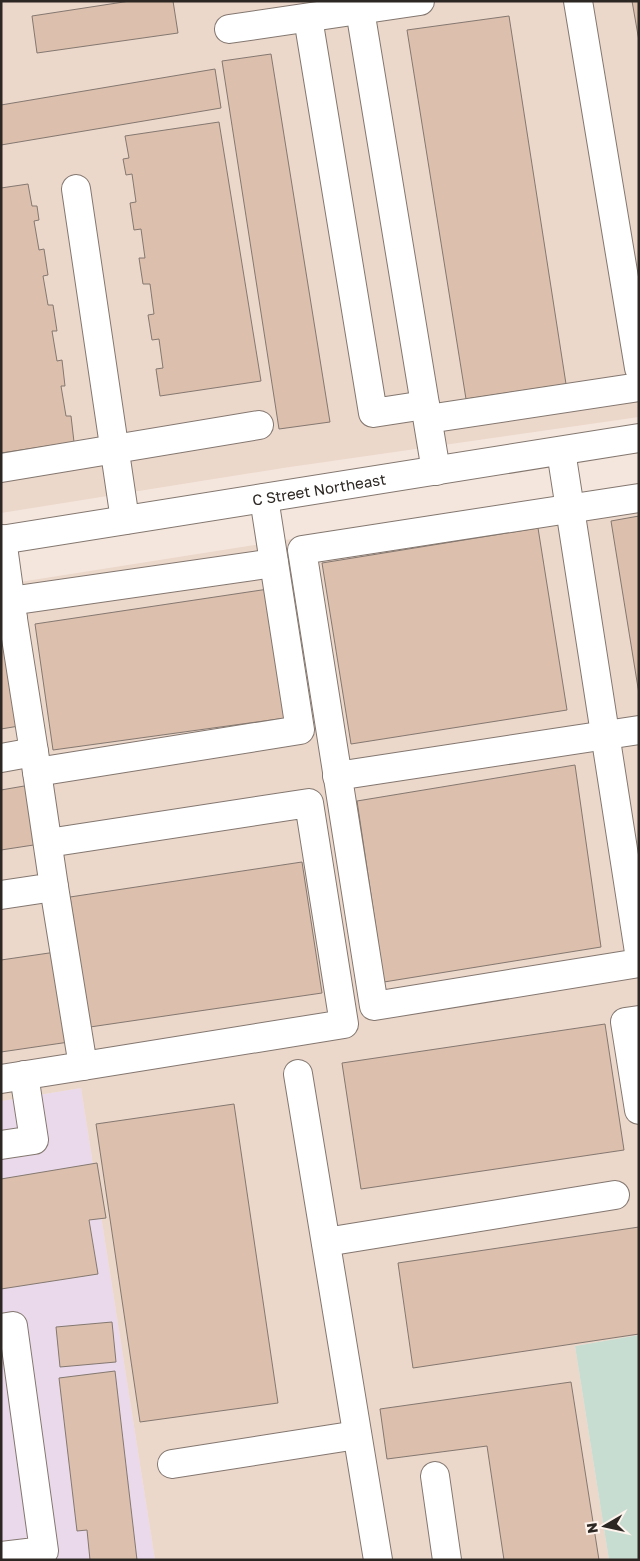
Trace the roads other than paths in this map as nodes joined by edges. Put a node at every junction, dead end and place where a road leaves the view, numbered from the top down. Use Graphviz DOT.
graph roads {
  1 [pos="420,1"];
  2 [pos="578,1"];
  3 [pos="360,10"];
  4 [pos="308,18"];
  5 [pos="229,29"];
  6 [pos="76,188"];
  7 [pos="639,368"];
  8 [pos="639,387"];
  9 [pos="427,412"];
  10 [pos="260,425"];
  11 [pos="639,438"];
  12 [pos="114,449"];
  13 [pos="561,451"];
  14 [pos="1,468"];
  15 [pos="436,471"];
  16 [pos="264,498"];
  17 [pos="639,498"];
  18 [pos="570,508"];
  19 [pos="125,520"];
  20 [pos="2,540"];
  21 [pos="274,562"];
  22 [pos="8,613"];
  23 [pos="639,730"];
  24 [pos="605,736"];
  25 [pos="1,758"];
  26 [pos="36,762"];
  27 [pos="337,776"];
  28 [pos="48,843"];
  29 [pos="54,886"];
  30 [pos="1,895"];
  31 [pos="639,952"];
  32 [pos="639,964"];
  33 [pos="639,1020"];
  34 [pos="83,1066"];
  35 [pos="298,1074"];
  36 [pos="13,1077"];
  37 [pos="639,1110"];
  38 [pos="1,1145"];
  39 [pos="615,1195"];
  40 [pos="326,1242"];
  41 [pos="1,1328"];
  42 [pos="357,1434"];
  43 [pos="172,1464"];
  44 [pos="434,1476"];
  45 [pos="1,1556"];
  46 [pos="378,1560"];
  47 [pos="447,1560"];
  1 -- 3 [label="street"];
  2 -- 7 [label="street"];
  3 -- 4 [label="street"];
  3 -- 9 [label="street"];
  4 -- 5 [label="street"];
  4 -- 9 [label="street"];
  6 -- 12 [label="street"];
  8 -- 9 [label="street"];
  9 -- 15 [label="street"];
  10 -- 12 [label="street"];
  11 -- 13 [label="street, C Street Northeast"];
  12 -- 14 [label="street"];
  12 -- 19 [label="street"];
  13 -- 15 [label="street, C Street Northeast"];
  13 -- 18 [label="street"];
  15 -- 16 [label="street, C Street Northeast"];
  16 -- 19 [label="street, C Street Northeast"];
  16 -- 21 [label="street"];
  17 -- 18 [label="street"];
  18 -- 24 [label="street"];
  18 -- 27 [label="street"];
  19 -- 20 [label="street, C Street Northeast"];
  20 -- 22 [label="street"];
  21 -- 22 [label="street"];
  21 -- 26 [label="street"];
  22 -- 26 [label="street"];
  23 -- 24 [label="street"];
  24 -- 27 [label="street"];
  24 -- 31 [label="street"];
  25 -- 26 [label="street"];
  26 -- 28 [label="street"];
  27 -- 32 [label="street"];
  28 -- 29 [label="street"];
  28 -- 34 [label="street"];
  29 -- 30 [label="street"];
  29 -- 34 [label="street"];
  33 -- 37 [label="street"];
  34 -- 36 [label="street"];
  35 -- 40 [label="street"];
  36 -- 38 [label="street"];
  39 -- 40 [label="street"];
  40 -- 42 [label="street"];
  41 -- 45 [label="street"];
  42 -- 43 [label="street"];
  42 -- 46 [label="street"];
  44 -- 47 [label="street"];
}
